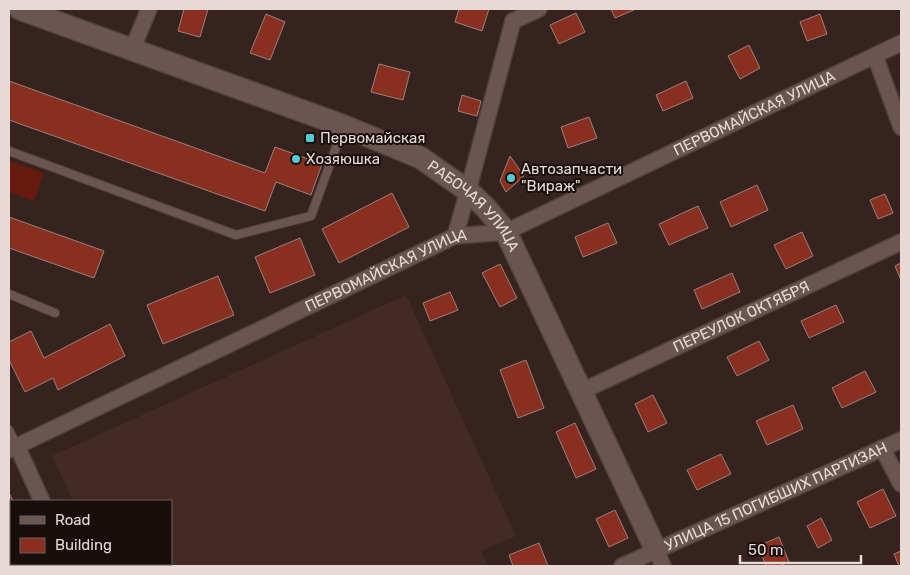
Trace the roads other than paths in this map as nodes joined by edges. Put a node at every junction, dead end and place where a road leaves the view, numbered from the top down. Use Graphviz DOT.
graph roads {
  1 [pos="20,9"];
  2 [pos="149,9"];
  3 [pos="539,9"];
  4 [pos="510,15"];
  5 [pos="901,43"];
  6 [pos="132,50"];
  7 [pos="875,56"];
  8 [pos="344,126"];
  9 [pos="901,127"];
  10 [pos="9,151"];
  11 [pos="468,191"];
  12 [pos="506,232"];
  13 [pos="454,236"];
  14 [pos="901,242"];
  15 [pos="9,294"];
  16 [pos="55,313"];
  17 [pos="580,392"];
  18 [pos="9,430"];
  19 [pos="901,440"];
  20 [pos="13,448"];
  21 [pos="882,448"];
  22 [pos="901,484"];
  23 [pos="41,500"];
  24 [pos="659,558"];
  25 [pos="622,566"];
  1 -- 6 [label="street, РАБОЧАЯ УЛИЦА"];
  2 -- 6 [label="street"];
  3 -- 4 [label="street"];
  4 -- 11 [label="street"];
  5 -- 7 [label="street, ПЕРВОМАЙСКАЯ УЛИЦА"];
  6 -- 8 [label="street, РАБОЧАЯ УЛИЦА"];
  7 -- 9 [label="street"];
  7 -- 12 [label="street, ПЕРВОМАЙСКАЯ УЛИЦА"];
  8 -- 10 [label="lane"];
  8 -- 11 [label="street, РАБОЧАЯ УЛИЦА"];
  11 -- 12 [label="street, РАБОЧАЯ УЛИЦА"];
  11 -- 13 [label="street"];
  12 -- 13 [label="street, ПЕРВОМАЙСКАЯ УЛИЦА"];
  12 -- 17 [label="street, РАБОЧАЯ УЛИЦА"];
  13 -- 20 [label="street, ПЕРВОМАЙСКАЯ УЛИЦА"];
  14 -- 17 [label="street, ПЕРЕУЛОК ОКТЯБРЯ"];
  15 -- 16 [label="lane"];
  17 -- 24 [label="street, РАБОЧАЯ УЛИЦА"];
  18 -- 20 [label="lane"];
  19 -- 21 [label="street, УЛИЦА 15 ПОГИБШИХ ПАРТИЗАН"];
  20 -- 23 [label="street"];
  21 -- 22 [label="street"];
  21 -- 24 [label="street, УЛИЦА 15 ПОГИБШИХ ПАРТИЗАН"];
  24 -- 25 [label="street, УЛИЦА 15 ПОГИБШИХ ПАРТИЗАН"];
}
